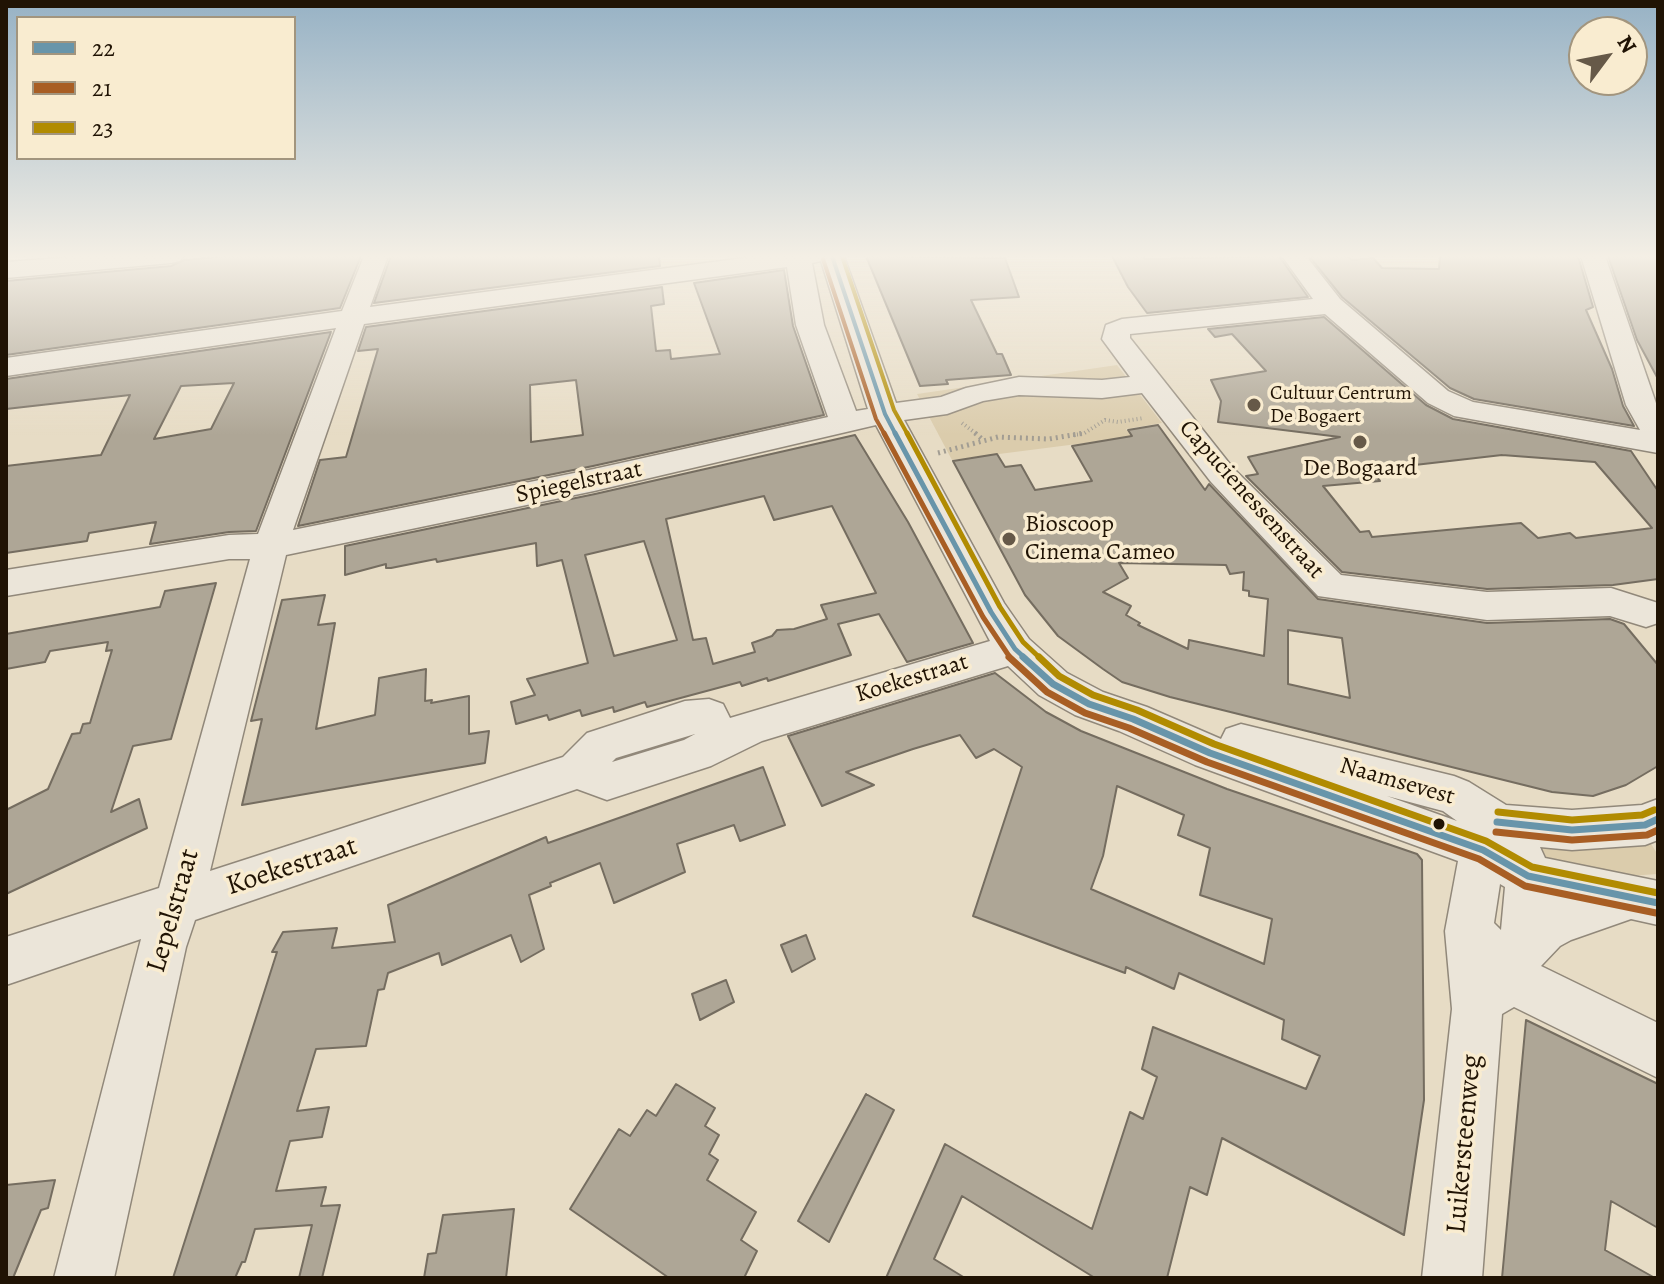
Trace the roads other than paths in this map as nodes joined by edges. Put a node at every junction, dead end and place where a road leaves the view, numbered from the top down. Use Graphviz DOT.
graph roads {
  1 [pos="363,316"];
  2 [pos="808,316"];
  3 [pos="852,316"];
  4 [pos="1227,316"];
  5 [pos="1344,316"];
  6 [pos="1612,316"];
  7 [pos="355,317"];
  8 [pos="855,321"];
  9 [pos="810,325"];
  10 [pos="6,367"];
  11 [pos="1149,383"];
  12 [pos="885,414"];
  13 [pos="846,424"];
  14 [pos="1658,435"];
  15 [pos="1658,443"];
  16 [pos="271,546"];
  17 [pos="6,583"];
  18 [pos="1654,617"];
  19 [pos="1015,649"];
  20 [pos="1658,819"];
  21 [pos="1491,837"];
  22 [pos="1528,876"];
  23 [pos="1645,900"];
  24 [pos="177,905"];
  25 [pos="6,961"];
  26 [pos="1502,979"];
  27 [pos="1658,1052"];
  28 [pos="84,1278"];
  29 [pos="1452,1278"];
  1 -- 7 [label="street"];
  2 -- 9 [label="street"];
  3 -- 8 [label="street, Naamsevest"];
  4 -- 11 [label="street, Capucienessenstraat"];
  5 -- 15 [label="street"];
  6 -- 14 [label="street"];
  7 -- 10 [label="street"];
  7 -- 16 [label="street, Lepelstraat"];
  8 -- 9 [label="street"];
  8 -- 12 [label="street, Naamsevest"];
  9 -- 13 [label="street"];
  11 -- 12 [label="street, Spiegelstraat"];
  11 -- 18 [label="street, Capucienessenstraat"];
  12 -- 13 [label="street, Spiegelstraat"];
  12 -- 19 [label="street, Naamsevest"];
  13 -- 16 [label="street, Spiegelstraat"];
  16 -- 17 [label="street"];
  16 -- 24 [label="street, Lepelstraat"];
  19 -- 21 [label="street, Naamsevest"];
  19 -- 24 [label="street, Koekestraat"];
  20 -- 21 [label="street, Naamsevest"];
  21 -- 22 [label="street, Naamsevest"];
  21 -- 26 [label="street"];
  22 -- 23 [label="street, Naamsevest"];
  22 -- 26 [label="street, Luikersteenweg"];
  23 -- 26 [label="street"];
  24 -- 25 [label="street, Koekestraat"];
  24 -- 28 [label="street, Lepelstraat"];
  26 -- 27 [label="street"];
  26 -- 29 [label="street, Luikersteenweg"];
}
